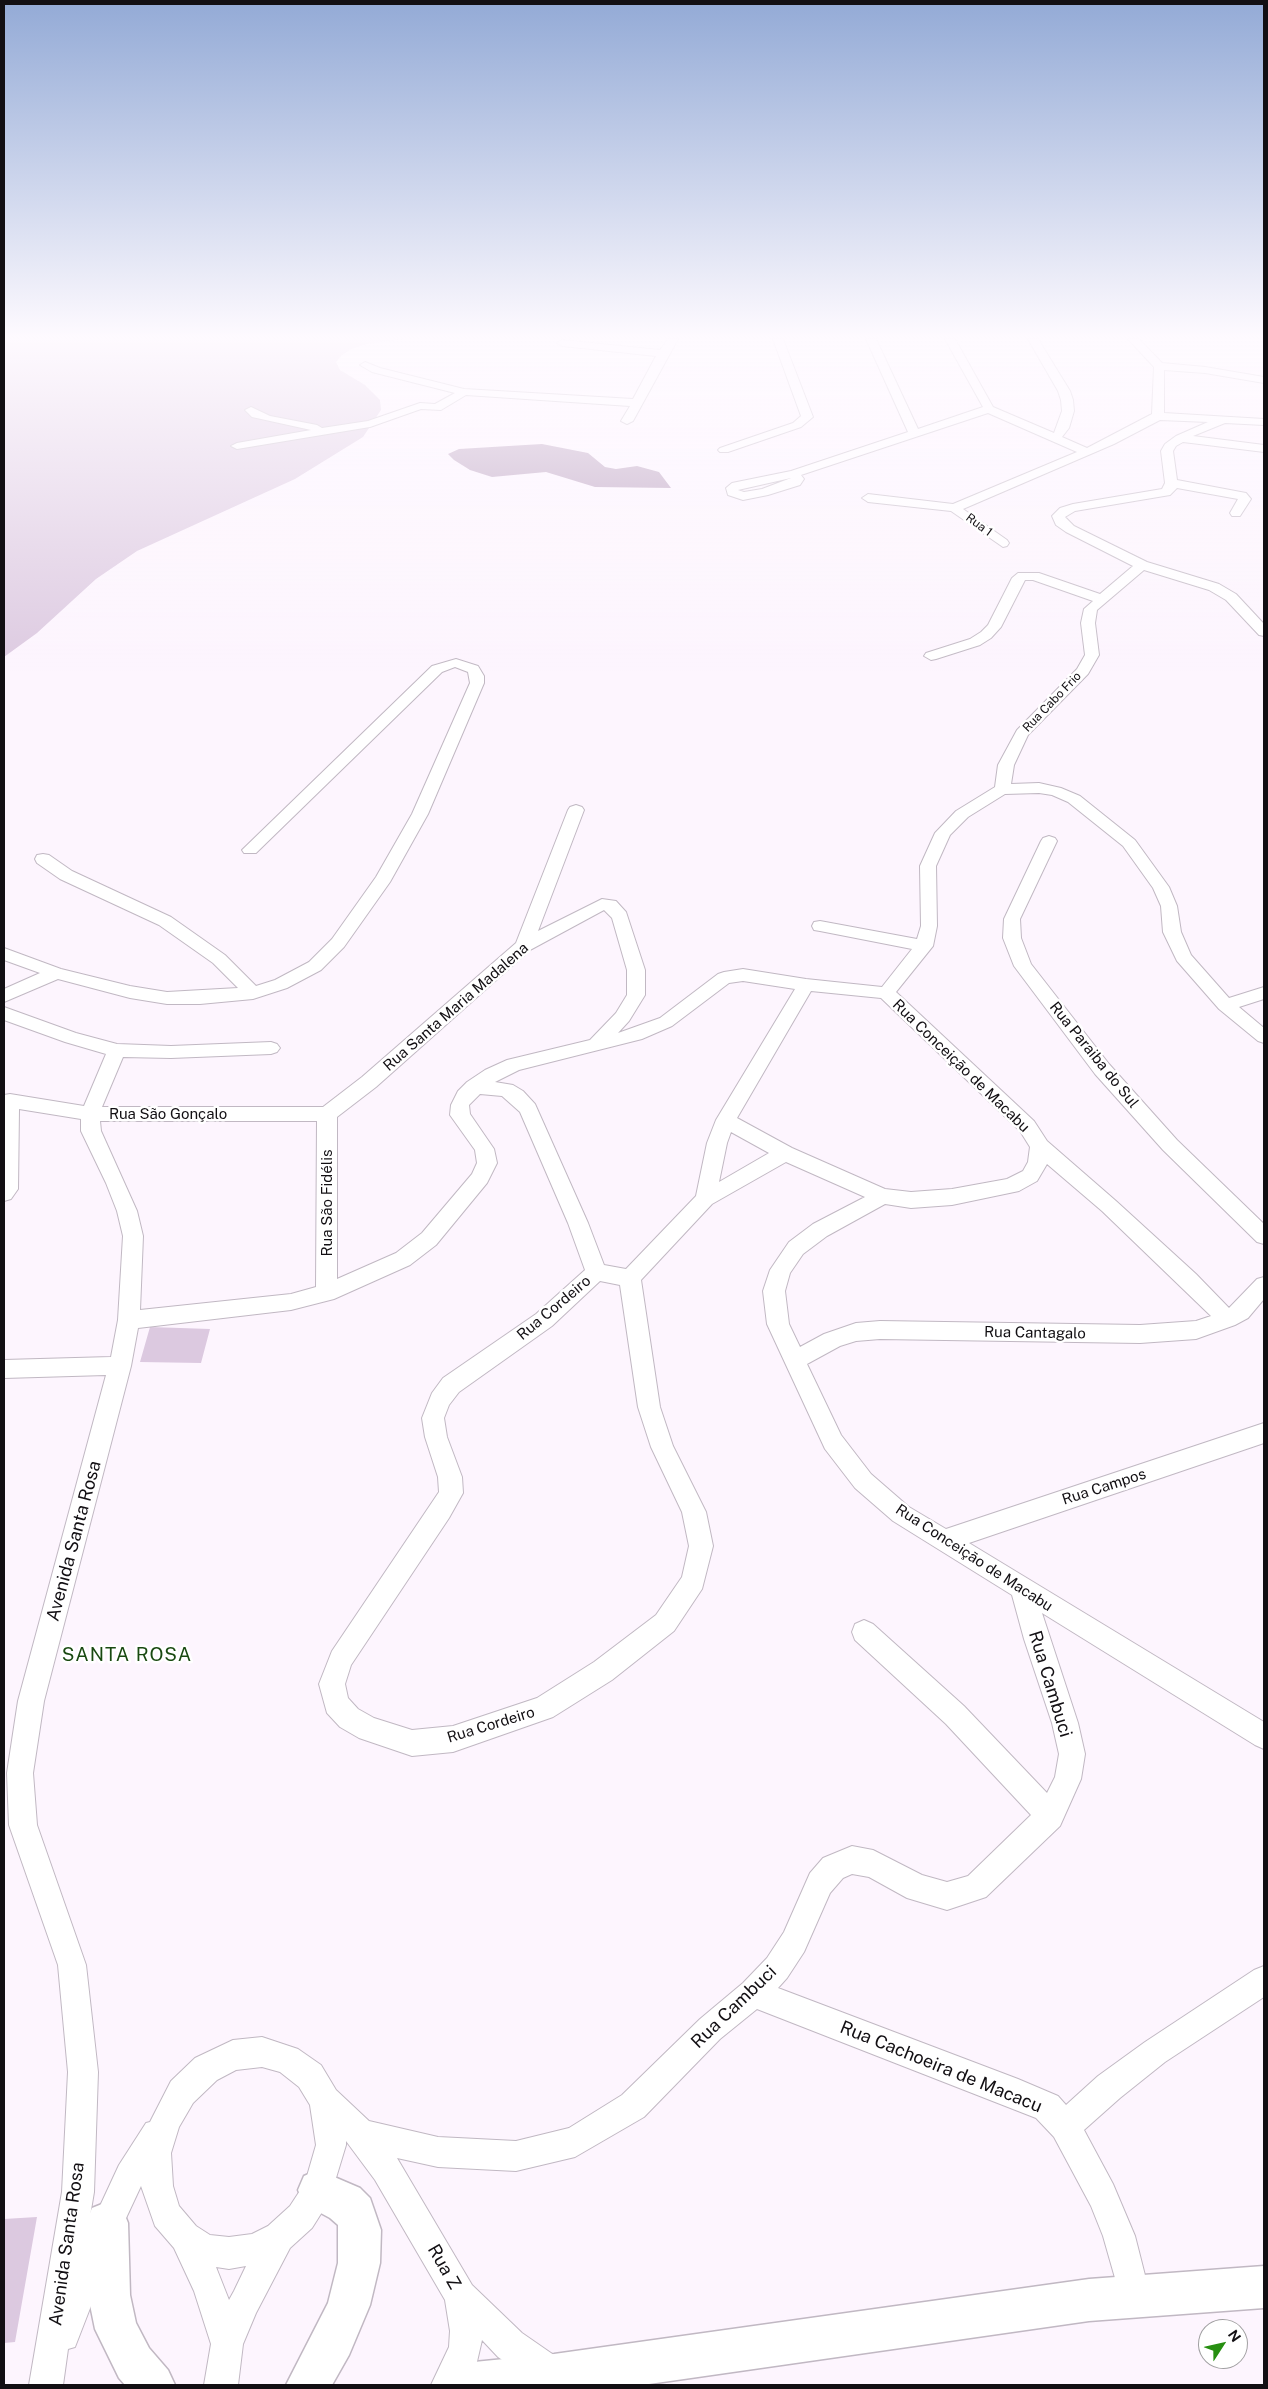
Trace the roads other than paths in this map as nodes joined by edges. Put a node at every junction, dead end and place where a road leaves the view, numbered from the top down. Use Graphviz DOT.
graph roads {
  1 [pos="865,450"];
  2 [pos="1084,450"];
  3 [pos="1090,450"];
  4 [pos="1167,450"];
  5 [pos="1087,452"];
  6 [pos="794,474"];
  7 [pos="1171,483"];
  8 [pos="868,498"];
  9 [pos="954,508"];
  10 [pos="1236,513"];
  11 [pos="1003,543"];
  12 [pos="1142,565"];
  13 [pos="1101,599"];
  14 [pos="1264,632"];
  15 [pos="931,656"];
  16 [pos="1002,789"];
  17 [pos="576,810"];
  18 [pos="1049,841"];
  19 [pos="250,850"];
  20 [pos="43,859"];
  21 [pos="820,926"];
  22 [pos="524,946"];
  23 [pos="924,946"];
  24 [pos="4,954"];
  25 [pos="56,973"];
  26 [pos="806,985"];
  27 [pos="253,993"];
  28 [pos="886,993"];
  29 [pos="1264,993"];
  30 [pos="4,996"];
  31 [pos="1225,1005"];
  32 [pos="4,1013"];
  33 [pos="1264,1037"];
  34 [pos="597,1044"];
  35 [pos="271,1048"];
  36 [pos="117,1050"];
  37 [pos="474,1087"];
  38 [pos="6,1099"];
  39 [pos="90,1114"];
  40 [pos="327,1114"];
  41 [pos="726,1120"];
  42 [pos="1040,1146"];
  43 [pos="785,1153"];
  44 [pos="4,1194"];
  45 [pos="882,1196"];
  46 [pos="705,1198"];
  47 [pos="1264,1236"];
  48 [pos="596,1272"];
  49 [pos="630,1278"];
  50 [pos="1264,1287"];
  51 [pos="328,1293"];
  52 [pos="1227,1319"];
  53 [pos="129,1320"];
  54 [pos="795,1360"];
  55 [pos="120,1366"];
  56 [pos="4,1369"];
  57 [pos="1264,1433"];
  58 [pos="943,1541"];
  59 [pos="1023,1590"];
  60 [pos="864,1632"];
  61 [pos="1264,1736"];
  62 [pos="1050,1816"];
  63 [pos="1264,1980"];
  64 [pos="753,1993"];
  65 [pos="325,2101"];
  66 [pos="165,2121"];
  67 [pos="1065,2126"];
  68 [pos="361,2134"];
  69 [pos="318,2190"];
  70 [pos="107,2223"];
  71 [pos="185,2237"];
  72 [pos="279,2237"];
  73 [pos="1264,2287"];
  74 [pos="1134,2294"];
  75 [pos="461,2296"];
  76 [pos="224,2361"];
  77 [pos="554,2376"];
  78 [pos="48,2378"];
  79 [pos="153,2385"];
  80 [pos="308,2385"];
  81 [pos="448,2385"];
  82 [pos="464,2385"];
  1 -- 6 [label="street"];
  2 -- 5 [label="street"];
  3 -- 5 [label="street, Rua 1"];
  4 -- 7 [label="street"];
  5 -- 9 [label="street, Rua 1"];
  7 -- 10 [label="street"];
  7 -- 12 [label="street"];
  8 -- 9 [label="street"];
  9 -- 11 [label="street, Rua 1"];
  12 -- 13 [label="street, Rua Cabo Frio"];
  12 -- 14 [label="street"];
  13 -- 15 [label="street"];
  13 -- 16 [label="street, Rua Cabo Frio"];
  16 -- 23 [label="street"];
  16 -- 31 [label="street"];
  17 -- 22 [label="street"];
  18 -- 47 [label="street, Rua Paraiba do Sul"];
  19 -- 27 [label="street"];
  20 -- 27 [label="street"];
  21 -- 23 [label="street"];
  22 -- 34 [label="street, Rua Santa Maria Madalena"];
  22 -- 40 [label="street, Rua Santa Maria Madalena"];
  23 -- 28 [label="street"];
  24 -- 25 [label="street"];
  25 -- 27 [label="street"];
  25 -- 30 [label="street"];
  26 -- 28 [label="street, Rua Conceição de Macabu"];
  26 -- 34 [label="street, Rua Conceição de Macabu"];
  26 -- 41 [label="street"];
  28 -- 42 [label="street, Rua Conceição de Macabu"];
  29 -- 31 [label="street"];
  31 -- 33 [label="street"];
  32 -- 36 [label="street"];
  34 -- 37 [label="street, Rua Conceição de Macabu"];
  35 -- 36 [label="street"];
  36 -- 39 [label="street"];
  37 -- 48 [label="street"];
  37 -- 51 [label="street, Rua Conceição de Macabu"];
  38 -- 39 [label="street, Rua São Gonçalo"];
  38 -- 44 [label="street"];
  39 -- 40 [label="street, Rua São Gonçalo"];
  39 -- 53 [label="street, Avenida Santa Rosa"];
  40 -- 51 [label="street, Rua São Fidélis"];
  41 -- 43 [label="street"];
  41 -- 46 [label="street"];
  42 -- 45 [label="street, Rua Conceição de Macabu"];
  42 -- 52 [label="street"];
  43 -- 45 [label="street"];
  43 -- 46 [label="street"];
  45 -- 54 [label="street, Rua Conceição de Macabu"];
  46 -- 49 [label="street"];
  48 -- 49 [label="street, Rua Cordeiro"];
  48 -- 49 [label="street, Rua Cordeiro"];
  50 -- 52 [label="street, Rua Cantagalo"];
  51 -- 53 [label="street, Rua Conceição de Macabu"];
  52 -- 54 [label="street, Rua Cantagalo"];
  53 -- 55 [label="street, Avenida Santa Rosa"];
  54 -- 58 [label="street, Rua Conceição de Macabu"];
  55 -- 56 [label="street"];
  55 -- 78 [label="street, Avenida Santa Rosa"];
  57 -- 58 [label="street, Rua Campos"];
  58 -- 59 [label="street, Rua Conceição de Macabu"];
  59 -- 61 [label="street, Rua Conceição de Macabu"];
  59 -- 62 [label="street, Rua Cambuci"];
  60 -- 62 [label="street"];
  62 -- 64 [label="street, Rua Cambuci"];
  63 -- 67 [label="street"];
  64 -- 67 [label="street, Rua Cachoeira de Macacu"];
  64 -- 68 [label="street, Rua Cambuci"];
  65 -- 66 [label="street"];
  65 -- 68 [label="street, Rua Z"];
  65 -- 69 [label="street"];
  66 -- 70 [label="street"];
  66 -- 71 [label="street"];
  67 -- 74 [label="street, Rua Cachoeira de Macacu"];
  68 -- 75 [label="street, Rua Z"];
  69 -- 72 [label="street"];
  69 -- 80 [label="main road"];
  70 -- 78 [label="street"];
  70 -- 79 [label="main road"];
  71 -- 72 [label="street"];
  71 -- 76 [label="street"];
  72 -- 76 [label="street"];
  73 -- 74 [label="main road"];
  74 -- 77 [label="main road"];
  75 -- 77 [label="street, Rua Z"];
  75 -- 81 [label="street"];
  77 -- 82 [label="main road"];
}
